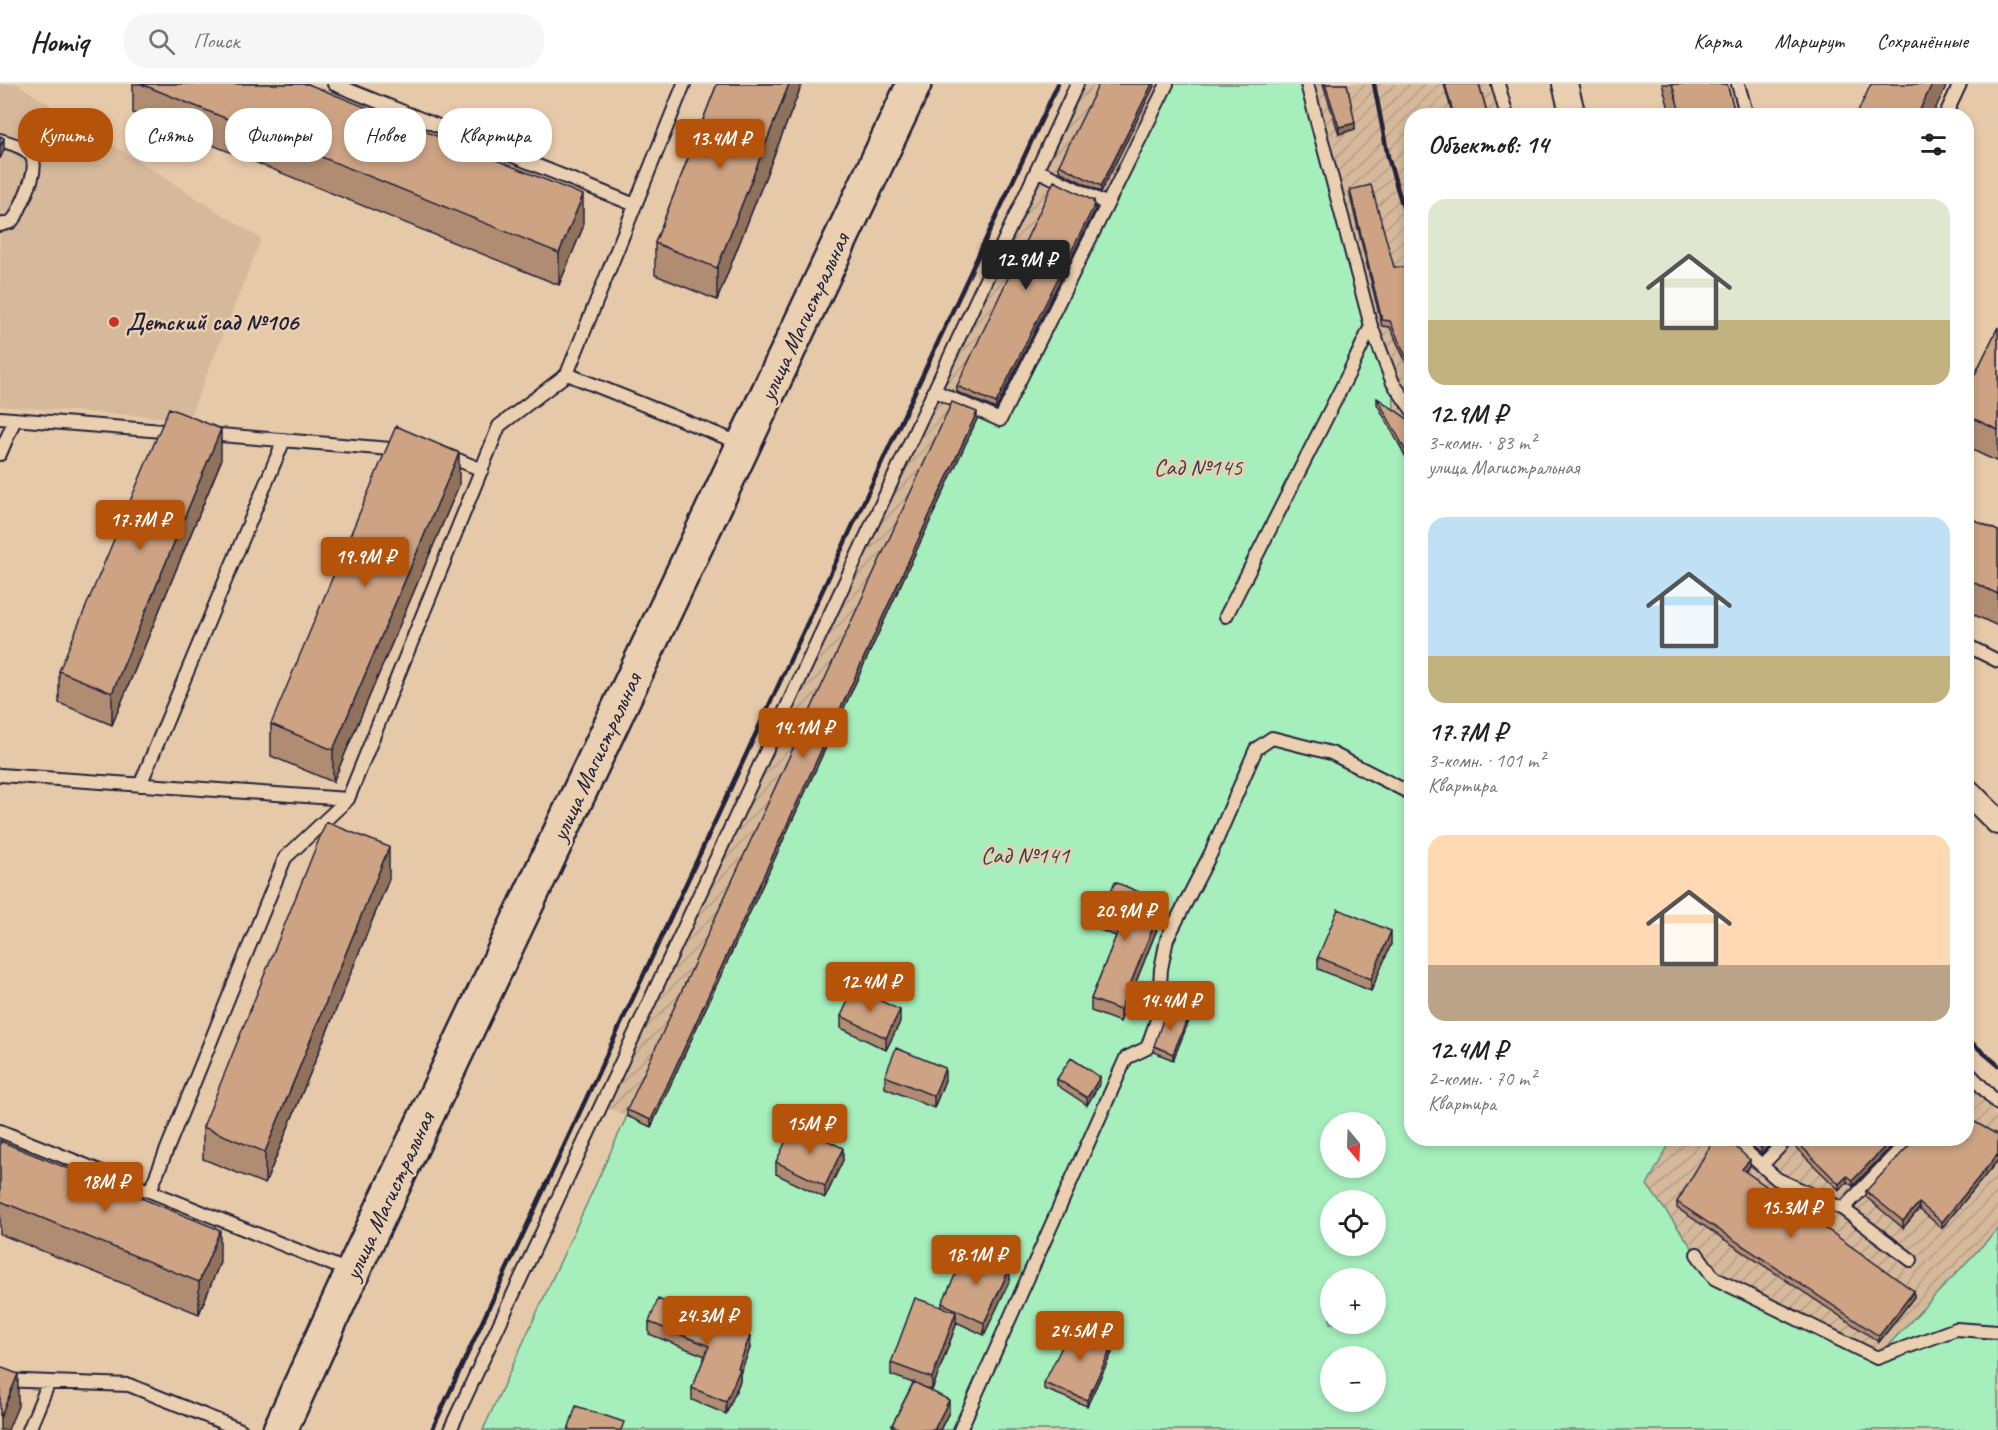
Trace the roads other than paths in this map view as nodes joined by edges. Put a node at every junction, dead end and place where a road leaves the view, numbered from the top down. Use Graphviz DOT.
graph roads {
  1 [pos="334,84"];
  2 [pos="684,84"];
  3 [pos="914,84"];
  4 [pos="1077,84"];
  5 [pos="1167,84"];
  6 [pos="1307,84"];
  7 [pos="1498,84"];
  8 [pos="1565,84"];
  9 [pos="1738,84"];
  10 [pos="1960,84"];
  11 [pos="1505,108"];
  12 [pos="1571,108"];
  13 [pos="1744,108"];
  14 [pos="1949,108"];
  15 [pos="0,140"];
  16 [pos="1037,170"];
  17 [pos="1107,204"];
  18 [pos="635,205"];
  19 [pos="0,225"];
  20 [pos="1371,326"];
  21 [pos="567,374"];
  22 [pos="935,391"];
  23 [pos="1404,398"];
  24 [pos="0,418"];
  25 [pos="15,419"];
  26 [pos="284,441"];
  27 [pos="743,445"];
  28 [pos="0,454"];
  29 [pos="482,470"];
  30 [pos="1226,616"];
  31 [pos="1974,649"];
  32 [pos="1998,661"];
  33 [pos="0,775"];
  34 [pos="140,785"];
  35 [pos="1404,790"];
  36 [pos="1974,798"];
  37 [pos="348,799"];
  38 [pos="1998,822"];
  39 [pos="1974,1082"];
  40 [pos="1998,1104"];
  41 [pos="0,1131"];
  42 [pos="1740,1146"];
  43 [pos="1780,1146"];
  44 [pos="1903,1146"];
  45 [pos="1762,1165"];
  46 [pos="150,1191"];
  47 [pos="1842,1209"];
  48 [pos="1697,1254"];
  49 [pos="1911,1260"];
  50 [pos="352,1273"];
  51 [pos="1998,1332"];
  52 [pos="0,1380"];
  53 [pos="49,1382"];
  54 [pos="29,1430"];
  55 [pos="241,1430"];
  56 [pos="280,1430"];
  57 [pos="450,1430"];
  58 [pos="960,1430"];
  1 -- 18 [label="lane"];
  2 -- 18 [label="lane"];
  3 -- 27 [label="main road, улица Магистральная"];
  4 -- 16 [label="lane"];
  5 -- 17 [label="lane"];
  6 -- 20 [label="lane"];
  7 -- 11 [label="lane"];
  8 -- 12 [label="street"];
  9 -- 13 [label="lane"];
  10 -- 14 [label="lane"];
  15 -- 19 [label="lane"];
  16 -- 17 [label="lane"];
  16 -- 22 [label="lane"];
  17 -- 22 [label="lane"];
  18 -- 21 [label="lane"];
  20 -- 23 [label="lane"];
  20 -- 30 [label="lane"];
  21 -- 27 [label="lane"];
  21 -- 29 [label="lane"];
  22 -- 57 [label="lane"];
  24 -- 25 [label="lane"];
  25 -- 26 [label="lane"];
  25 -- 28 [label="lane"];
  26 -- 29 [label="lane"];
  26 -- 34 [label="lane"];
  27 -- 50 [label="main road, улица Магистральная"];
  29 -- 37 [label="lane"];
  31 -- 32 [label="lane"];
  33 -- 34 [label="lane"];
  34 -- 37 [label="lane"];
  35 -- 58 [label="lane"];
  36 -- 38 [label="street"];
  37 -- 46 [label="lane"];
  39 -- 40 [label="lane"];
  41 -- 46 [label="lane"];
  42 -- 45 [label="lane"];
  43 -- 45 [label="lane"];
  44 -- 47 [label="lane"];
  45 -- 47 [label="lane"];
  46 -- 50 [label="lane"];
  47 -- 49 [label="lane"];
  48 -- 51 [label="lane"];
  50 -- 56 [label="main road, улица Магистральная"];
  52 -- 53 [label="lane"];
  53 -- 54 [label="lane"];
  53 -- 55 [label="lane"];
}
